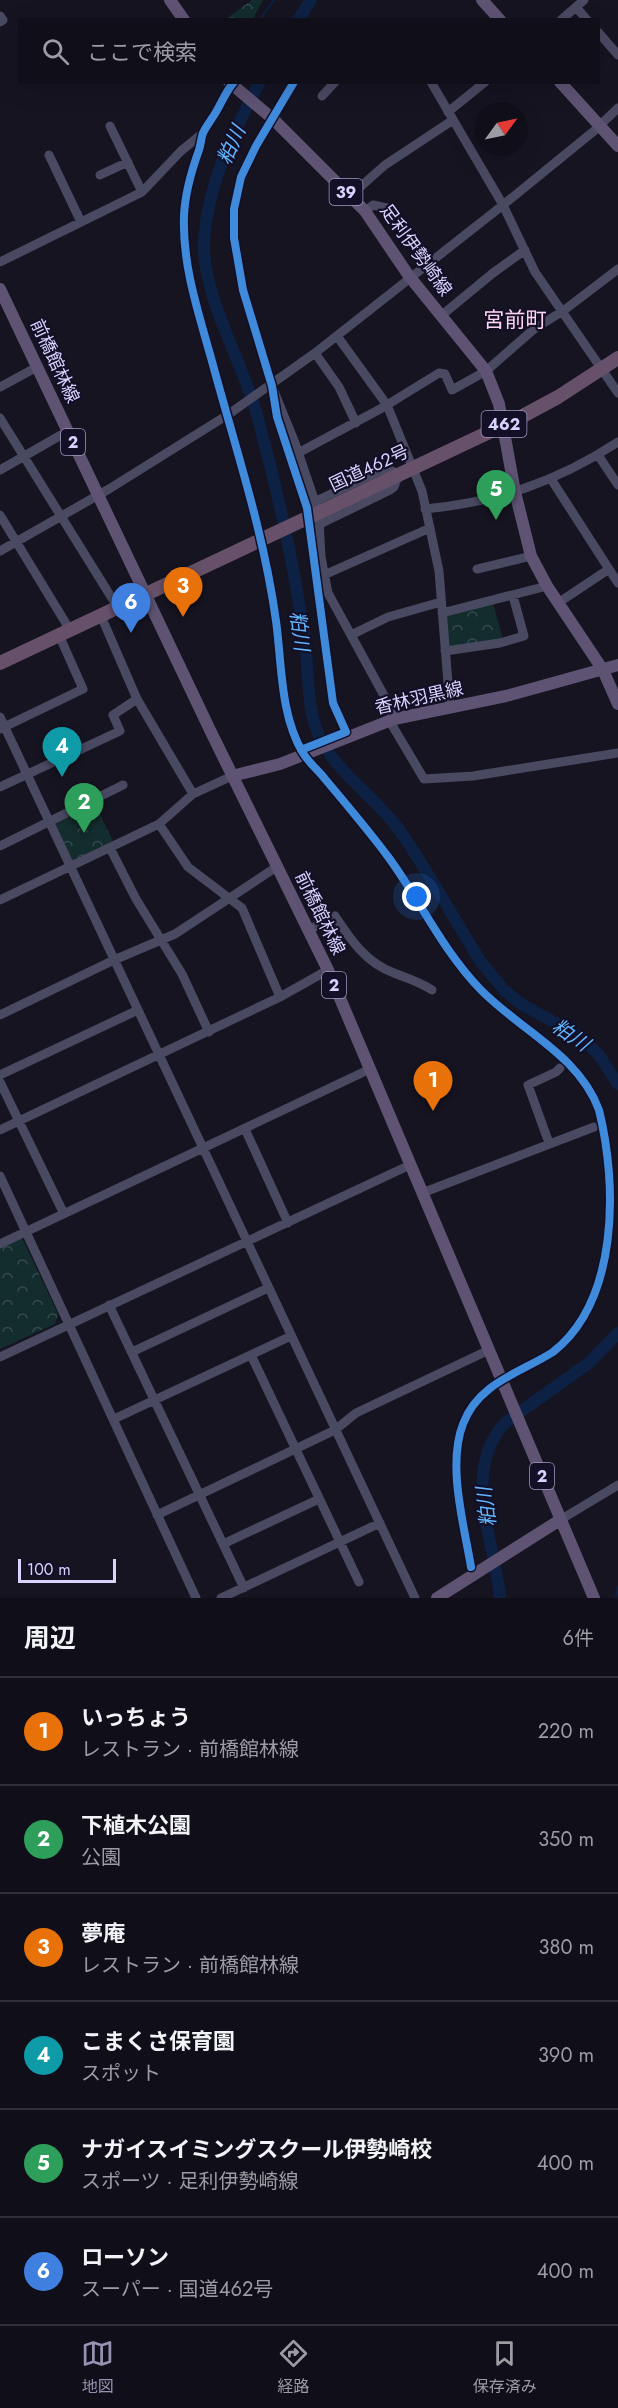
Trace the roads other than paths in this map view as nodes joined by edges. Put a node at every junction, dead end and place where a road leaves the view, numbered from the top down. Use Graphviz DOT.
graph roads {
  1 [pos="170,0"];
  2 [pos="482,0"];
  3 [pos="580,3"];
  4 [pos="0,16"];
  5 [pos="182,18"];
  6 [pos="498,18"];
  7 [pos="563,18"];
  8 [pos="586,18"];
  9 [pos="0,22"];
  10 [pos="600,34"];
  11 [pos="618,55"];
  12 [pos="332,84"];
  13 [pos="432,84"];
  14 [pos="483,84"];
  15 [pos="562,84"];
  16 [pos="231,85"];
  17 [pos="322,96"];
  18 [pos="618,108"];
  19 [pos="450,116"];
  20 [pos="110,126"];
  21 [pos="600,126"];
  22 [pos="618,146"];
  23 [pos="49,154"];
  24 [pos="128,162"];
  25 [pos="100,175"];
  26 [pos="142,192"];
  27 [pos="350,196"];
  28 [pos="503,205"];
  29 [pos="391,209"];
  30 [pos="365,211"];
  31 [pos="81,222"];
  32 [pos="525,250"];
  33 [pos="0,262"];
  34 [pos="618,269"];
  35 [pos="409,276"];
  36 [pos="0,289"];
  37 [pos="4,307"];
  38 [pos="563,311"];
  39 [pos="442,315"];
  40 [pos="337,336"];
  41 [pos="315,353"];
  42 [pos="618,358"];
  43 [pos="37,367"];
  44 [pos="602,369"];
  45 [pos="486,371"];
  46 [pos="269,385"];
  47 [pos="0,387"];
  48 [pos="618,393"];
  49 [pos="387,405"];
  50 [pos="0,418"];
  51 [pos="356,423"];
  52 [pos="503,425"];
  53 [pos="68,431"];
  54 [pos="618,442"];
  55 [pos="298,453"];
  56 [pos="598,455"];
  57 [pos="23,456"];
  58 [pos="0,470"];
  59 [pos="405,472"];
  60 [pos="551,479"];
  61 [pos="618,485"];
  62 [pos="515,492"];
  63 [pos="98,495"];
  64 [pos="425,509"];
  65 [pos="0,515"];
  66 [pos="61,516"];
  67 [pos="315,521"];
  68 [pos="430,528"];
  69 [pos="17,542"];
  70 [pos="0,551"];
  71 [pos="531,556"];
  72 [pos="477,569"];
  73 [pos="609,569"];
  74 [pos="324,575"];
  75 [pos="618,583"];
  76 [pos="547,586"];
  77 [pos="145,594"];
  78 [pos="513,596"];
  79 [pos="441,602"];
  80 [pos="558,603"];
  81 [pos="118,608"];
  82 [pos="442,613"];
  83 [pos="101,616"];
  84 [pos="64,633"];
  85 [pos="351,634"];
  86 [pos="445,651"];
  87 [pos="0,663"];
  88 [pos="618,665"];
  89 [pos="603,670"];
  90 [pos="137,699"];
  91 [pos="618,704"];
  92 [pos="450,708"];
  93 [pos="391,719"];
  94 [pos="1,724"];
  95 [pos="618,753"];
  96 [pos="26,775"];
  97 [pos="232,776"];
  98 [pos="123,785"];
  99 [pos="0,787"];
  100 [pos="193,794"];
  101 [pos="49,822"];
  102 [pos="159,824"];
  103 [pos="0,846"];
  104 [pos="110,848"];
  105 [pos="278,866"];
  106 [pos="70,867"];
  107 [pos="230,898"];
  108 [pos="0,900"];
  109 [pos="309,930"];
  110 [pos="160,940"];
  111 [pos="114,960"];
  112 [pos="328,970"];
  113 [pos="432,990"];
  114 [pos="280,997"];
  115 [pos="138,1010"];
  116 [pos="0,1015"];
  117 [pos="208,1032"];
  118 [pos="159,1055"];
  119 [pos="560,1068"];
  120 [pos="370,1069"];
  121 [pos="0,1075"];
  122 [pos="0,1082"];
  123 [pos="18,1121"];
  124 [pos="594,1127"];
  125 [pos="245,1129"];
  126 [pos="0,1130"];
  127 [pos="549,1143"];
  128 [pos="203,1149"];
  129 [pos="410,1165"];
  130 [pos="0,1176"];
  131 [pos="422,1193"];
  132 [pos="64,1214"];
  133 [pos="288,1223"];
  134 [pos="26,1232"];
  135 [pos="247,1242"];
  136 [pos="0,1244"];
  137 [pos="268,1288"];
  138 [pos="110,1305"];
  139 [pos="69,1324"];
  140 [pos="291,1335"];
  141 [pos="489,1350"];
  142 [pos="132,1352"];
  143 [pos="251,1355"];
  144 [pos="0,1356"];
  145 [pos="155,1400"];
  146 [pos="114,1419"];
  147 [pos="335,1430"];
  148 [pos="296,1449"];
  149 [pos="618,1485"];
  150 [pos="199,1494"];
  151 [pos="319,1499"];
  152 [pos="157,1515"];
  153 [pos="560,1520"];
  154 [pos="380,1523"];
  155 [pos="340,1542"];
  156 [pos="223,1544"];
  157 [pos="359,1581"];
  158 [pos="243,1588"];
  159 [pos="196,1598"];
  160 [pos="221,1598"];
  161 [pos="415,1598"];
  162 [pos="437,1598"];
  163 [pos="594,1598"];
  1 -- 5 [label="main road"];
  2 -- 6 [label="main road"];
  3 -- 7 [label="street"];
  3 -- 8 [label="street"];
  4 -- 9 [label="street"];
  10 -- 11 [label="street"];
  12 -- 17 [label="street"];
  13 -- 19 [label="street"];
  14 -- 19 [label="street"];
  15 -- 21 [label="main road"];
  16 -- 26 [label="street"];
  16 -- 27 [label="main road, 足利伊勢崎線 / 39"];
  18 -- 21 [label="street"];
  19 -- 27 [label="street"];
  19 -- 28 [label="street"];
  20 -- 24 [label="street"];
  21 -- 22 [label="main road"];
  21 -- 28 [label="street"];
  23 -- 31 [label="street"];
  24 -- 25 [label="street"];
  24 -- 26 [label="street"];
  26 -- 31 [label="street"];
  27 -- 30 [label="main road, 足利伊勢崎線 / 39"];
  28 -- 32 [label="street"];
  28 -- 35 [label="street"];
  29 -- 30 [label="street"];
  30 -- 35 [label="main road, 足利伊勢崎線 / 39"];
  31 -- 33 [label="street"];
  32 -- 38 [label="street"];
  32 -- 39 [label="street"];
  34 -- 38 [label="street"];
  35 -- 39 [label="main road, 足利伊勢崎線 / 39"];
  35 -- 40 [label="street"];
  36 -- 37 [label="main road, 前橋館林線 / 2"];
  37 -- 43 [label="main road, 前橋館林線 / 2"];
  38 -- 44 [label="street"];
  38 -- 45 [label="street"];
  39 -- 45 [label="main road, 足利伊勢崎線 / 39"];
  40 -- 41 [label="street"];
  40 -- 49 [label="street"];
  41 -- 46 [label="street"];
  41 -- 51 [label="street"];
  42 -- 44 [label="highway, 国道462号 / 462"];
  43 -- 47 [label="street"];
  43 -- 53 [label="main road, 前橋館林線 / 2"];
  44 -- 48 [label="street"];
  44 -- 52 [label="highway, 国道462号 / 462"];
  45 -- 49 [label="street"];
  45 -- 52 [label="main road, 足利伊勢崎線 / 39"];
  46 -- 55 [label="street"];
  46 -- 63 [label="street"];
  49 -- 51 [label="street"];
  49 -- 59 [label="street"];
  50 -- 57 [label="street"];
  51 -- 55 [label="street"];
  52 -- 59 [label="highway, 国道462号 / 462"];
  52 -- 62 [label="main road, 足利伊勢崎線 / 39"];
  53 -- 57 [label="street"];
  53 -- 63 [label="main road, 前橋館林線 / 2"];
  54 -- 56 [label="street"];
  55 -- 59 [label="street"];
  56 -- 60 [label="street"];
  56 -- 61 [label="street"];
  57 -- 58 [label="street"];
  57 -- 66 [label="street"];
  59 -- 64 [label="street"];
  59 -- 67 [label="highway, 国道462号 / 462"];
  59 -- 67 [label="street"];
  60 -- 62 [label="street"];
  60 -- 73 [label="street"];
  62 -- 64 [label="street"];
  62 -- 71 [label="main road, 足利伊勢崎線 / 39"];
  63 -- 66 [label="street"];
  63 -- 77 [label="main road, 前橋館林線 / 2"];
  64 -- 68 [label="street"];
  65 -- 69 [label="street"];
  66 -- 69 [label="street"];
  66 -- 81 [label="street"];
  67 -- 74 [label="street"];
  67 -- 77 [label="highway, 国道462号 / 462"];
  68 -- 74 [label="street"];
  68 -- 79 [label="street"];
  69 -- 70 [label="street"];
  69 -- 84 [label="street"];
  71 -- 72 [label="street"];
  71 -- 76 [label="main road, 足利伊勢崎線 / 39"];
  73 -- 75 [label="street"];
  73 -- 80 [label="street"];
  74 -- 85 [label="street"];
  76 -- 78 [label="street"];
  76 -- 80 [label="main road, 足利伊勢崎線 / 39"];
  77 -- 81 [label="highway, 国道462号 / 462"];
  77 -- 97 [label="main road, 前橋館林線 / 2"];
  78 -- 82 [label="street"];
  78 -- 86 [label="street"];
  79 -- 82 [label="street"];
  79 -- 85 [label="street"];
  80 -- 89 [label="main road, 足利伊勢崎線 / 39"];
  81 -- 83 [label="highway, 国道462号 / 462"];
  82 -- 86 [label="street"];
  83 -- 84 [label="highway, 国道462号 / 462"];
  83 -- 90 [label="street"];
  84 -- 87 [label="highway, 国道462号 / 462"];
  84 -- 94 [label="street"];
  85 -- 93 [label="street"];
  86 -- 92 [label="street"];
  88 -- 89 [label="main road, 香林羽黒線"];
  89 -- 91 [label="main road, 足利伊勢崎線 / 39"];
  89 -- 92 [label="main road, 香林羽黒線"];
  90 -- 96 [label="street"];
  90 -- 100 [label="street"];
  92 -- 93 [label="main road, 香林羽黒線"];
  93 -- 95 [label="street"];
  93 -- 97 [label="main road, 香林羽黒線"];
  94 -- 96 [label="street"];
  96 -- 99 [label="street"];
  96 -- 101 [label="street"];
  97 -- 100 [label="street"];
  97 -- 105 [label="main road, 前橋館林線 / 2"];
  98 -- 101 [label="street"];
  100 -- 102 [label="street"];
  101 -- 103 [label="street"];
  101 -- 106 [label="street"];
  102 -- 104 [label="street"];
  102 -- 107 [label="street"];
  104 -- 106 [label="street"];
  104 -- 110 [label="street"];
  105 -- 107 [label="street"];
  105 -- 109 [label="main road, 前橋館林線 / 2"];
  106 -- 108 [label="street"];
  106 -- 111 [label="street"];
  107 -- 110 [label="street"];
  107 -- 114 [label="street"];
  109 -- 112 [label="main road, 前橋館林線 / 2"];
  109 -- 113 [label="street"];
  110 -- 111 [label="street"];
  110 -- 117 [label="street"];
  111 -- 115 [label="street"];
  111 -- 116 [label="street"];
  112 -- 114 [label="street"];
  112 -- 120 [label="main road, 前橋館林線 / 2"];
  114 -- 117 [label="street"];
  115 -- 118 [label="street"];
  115 -- 121 [label="street"];
  117 -- 118 [label="street"];
  118 -- 123 [label="street"];
  118 -- 128 [label="street"];
  119 -- 127 [label="street"];
  120 -- 125 [label="street"];
  120 -- 129 [label="main road, 前橋館林線 / 2"];
  122 -- 123 [label="street"];
  123 -- 126 [label="street"];
  123 -- 132 [label="street"];
  124 -- 127 [label="street"];
  125 -- 128 [label="street"];
  125 -- 133 [label="street"];
  127 -- 131 [label="street"];
  128 -- 132 [label="street"];
  128 -- 135 [label="street"];
  129 -- 131 [label="main road, 前橋館林線 / 2"];
  129 -- 133 [label="street"];
  130 -- 134 [label="street"];
  131 -- 141 [label="main road, 前橋館林線 / 2"];
  132 -- 134 [label="street"];
  133 -- 135 [label="street"];
  134 -- 136 [label="street"];
  134 -- 139 [label="street"];
  135 -- 137 [label="street"];
  135 -- 138 [label="street"];
  137 -- 140 [label="street"];
  137 -- 142 [label="street"];
  138 -- 139 [label="street"];
  138 -- 142 [label="street"];
  139 -- 144 [label="street"];
  139 -- 146 [label="street"];
  140 -- 143 [label="street"];
  140 -- 147 [label="street"];
  141 -- 147 [label="street"];
  141 -- 153 [label="main road, 前橋館林線 / 2"];
  142 -- 145 [label="street"];
  143 -- 145 [label="street"];
  143 -- 148 [label="street"];
  145 -- 146 [label="street"];
  145 -- 150 [label="street"];
  146 -- 152 [label="street"];
  147 -- 148 [label="street"];
  147 -- 154 [label="street"];
  148 -- 150 [label="street"];
  148 -- 151 [label="street"];
  149 -- 153 [label="street"];
  150 -- 152 [label="street"];
  150 -- 156 [label="street"];
  151 -- 155 [label="street"];
  151 -- 156 [label="street"];
  152 -- 159 [label="street"];
  153 -- 162 [label="main road"];
  153 -- 163 [label="main road, 前橋館林線 / 2"];
  154 -- 155 [label="street"];
  154 -- 161 [label="street"];
  155 -- 157 [label="street"];
  155 -- 158 [label="street"];
  156 -- 158 [label="street"];
  158 -- 160 [label="street"];
}
